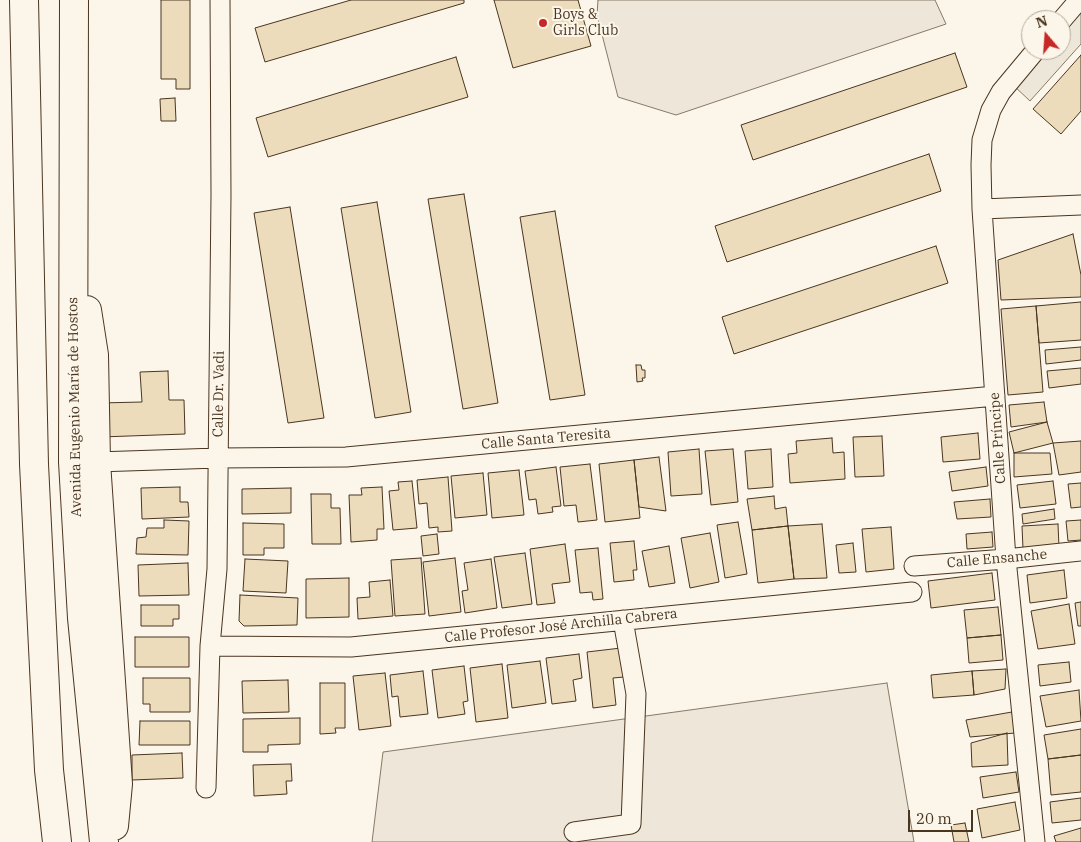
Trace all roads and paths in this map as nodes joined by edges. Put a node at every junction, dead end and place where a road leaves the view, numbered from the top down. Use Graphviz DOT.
graph roads {
  1 [pos="24,0"];
  2 [pos="74,0"];
  3 [pos="220,0"];
  4 [pos="1079,0"];
  5 [pos="1070,10"];
  6 [pos="1028,60"];
  7 [pos="1081,205"];
  8 [pos="982,209"];
  9 [pos="74,224"];
  10 [pos="995,396"];
  11 [pos="218,458"];
  12 [pos="96,462"];
  13 [pos="1081,551"];
  14 [pos="1006,559"];
  15 [pos="914,566"];
  16 [pos="912,592"];
  17 [pos="623,620"];
  18 [pos="210,646"];
  19 [pos="206,788"];
  20 [pos="574,832"];
  21 [pos="57,842"];
  22 [pos="104,842"];
  23 [pos="113,842"];
  24 [pos="1035,842"];
  1 -- 21 [label="highway"];
  2 -- 9 [label="highway, Avenida Eugenio María de Hostos"];
  3 -- 11 [label="street, Calle Dr. Vadi"];
  4 -- 5 [label="street"];
  6 -- 8 [label="street, Calle Príncipe"];
  7 -- 8 [label="street"];
  8 -- 10 [label="street, Calle Príncipe"];
  9 -- 12 [label="highway"];
  9 -- 22 [label="highway, Avenida Eugenio María de Hostos"];
  10 -- 11 [label="street, Calle Santa Teresita"];
  10 -- 14 [label="street, Calle Príncipe"];
  11 -- 12 [label="street, Calle Santa Teresita"];
  11 -- 18 [label="street, Calle Dr. Vadi"];
  12 -- 23 [label="highway"];
  13 -- 14 [label="street, Calle Ensanche"];
  14 -- 15 [label="street, Calle Ensanche"];
  14 -- 24 [label="street, Calle Príncipe"];
  16 -- 17 [label="street, Calle Profesor José Archilla Cabrera"];
  17 -- 18 [label="street, Calle Profesor José Archilla Cabrera"];
  17 -- 20 [label="street"];
  18 -- 19 [label="street, Calle Dr. Vadi"];
}
